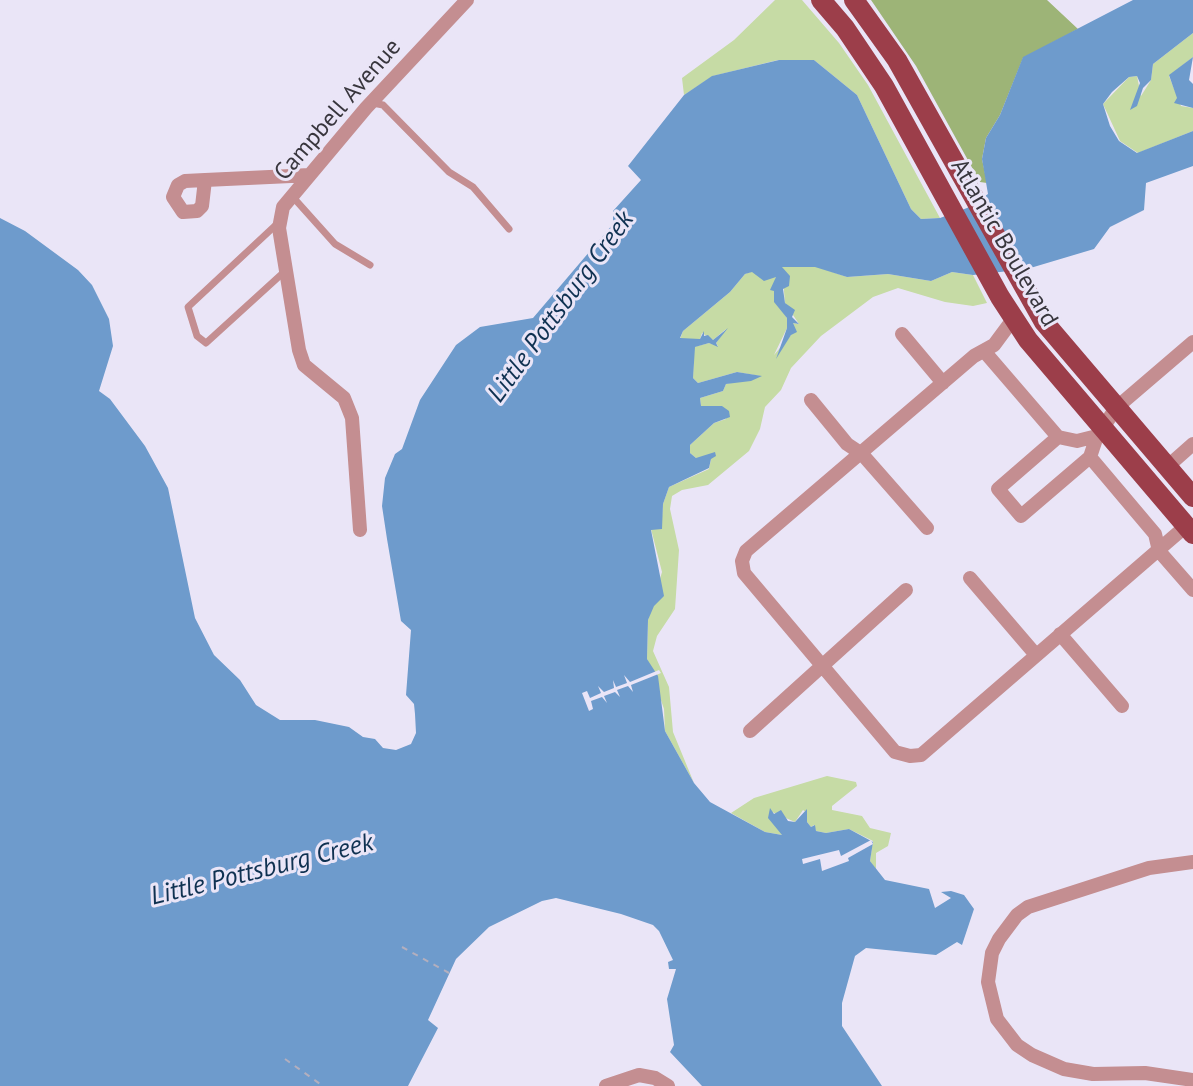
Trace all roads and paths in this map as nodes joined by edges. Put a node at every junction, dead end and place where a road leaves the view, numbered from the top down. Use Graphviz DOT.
graph roads {
  1 [pos="467,0"];
  2 [pos="821,0"];
  3 [pos="854,0"];
  4 [pos="371,102"];
  5 [pos="309,175"];
  6 [pos="205,180"];
  7 [pos="292,196"];
  8 [pos="280,222"];
  9 [pos="509,229"];
  10 [pos="370,265"];
  11 [pos="286,270"];
  12 [pos="1014,318"];
  13 [pos="902,334"];
  14 [pos="1193,342"];
  15 [pos="984,351"];
  16 [pos="943,383"];
  17 [pos="811,400"];
  18 [pos="1116,408"];
  19 [pos="1100,432"];
  20 [pos="1058,437"];
  21 [pos="1193,444"];
  22 [pos="862,454"];
  23 [pos="1090,457"];
  24 [pos="1167,467"];
  25 [pos="1193,497"];
  26 [pos="927,528"];
  27 [pos="360,530"];
  28 [pos="1190,530"];
  29 [pos="1159,551"];
  30 [pos="970,578"];
  31 [pos="906,590"];
  32 [pos="1193,590"];
  33 [pos="1060,634"];
  34 [pos="1036,655"];
  35 [pos="821,664"];
  36 [pos="1122,706"];
  37 [pos="750,731"];
  38 [pos="1193,862"];
  39 [pos="402,947"];
  40 [pos="449,973"];
  41 [pos="285,1059"];
  42 [pos="1193,1080"];
  43 [pos="661,1082"];
  44 [pos="323,1086"];
  45 [pos="606,1086"];
  1 -- 4 [label="street, Campbell Avenue"];
  2 -- 12 [label="main road, Atlantic Boulevard"];
  3 -- 18 [label="main road, Atlantic Boulevard"];
  4 -- 5 [label="street, Campbell Avenue"];
  4 -- 9 [label="lane"];
  5 -- 6 [label="street"];
  5 -- 7 [label="street, Campbell Avenue"];
  7 -- 8 [label="street, Campbell Avenue"];
  7 -- 10 [label="lane"];
  8 -- 11 [label="street"];
  8 -- 11 [label="lane"];
  11 -- 27 [label="street"];
  12 -- 15 [label="street"];
  12 -- 19 [label="main road, Atlantic Boulevard"];
  13 -- 16 [label="street"];
  14 -- 18 [label="street"];
  15 -- 16 [label="street"];
  15 -- 20 [label="street"];
  16 -- 22 [label="street"];
  17 -- 22 [label="street"];
  18 -- 19 [label="street"];
  18 -- 24 [label="main road, Atlantic Boulevard"];
  19 -- 20 [label="street"];
  19 -- 23 [label="street"];
  19 -- 28 [label="main road, Atlantic Boulevard"];
  20 -- 23 [label="street"];
  21 -- 24 [label="street"];
  22 -- 26 [label="street"];
  22 -- 35 [label="street"];
  23 -- 29 [label="street"];
  24 -- 25 [label="main road, Atlantic Boulevard"];
  28 -- 29 [label="street"];
  29 -- 32 [label="street"];
  29 -- 33 [label="street"];
  30 -- 34 [label="street"];
  31 -- 35 [label="street"];
  33 -- 34 [label="street"];
  33 -- 36 [label="street"];
  34 -- 35 [label="street"];
  35 -- 37 [label="street"];
  38 -- 42 [label="street"];
  39 -- 40 [label="path"];
  41 -- 44 [label="path"];
  43 -- 45 [label="street"];
}
